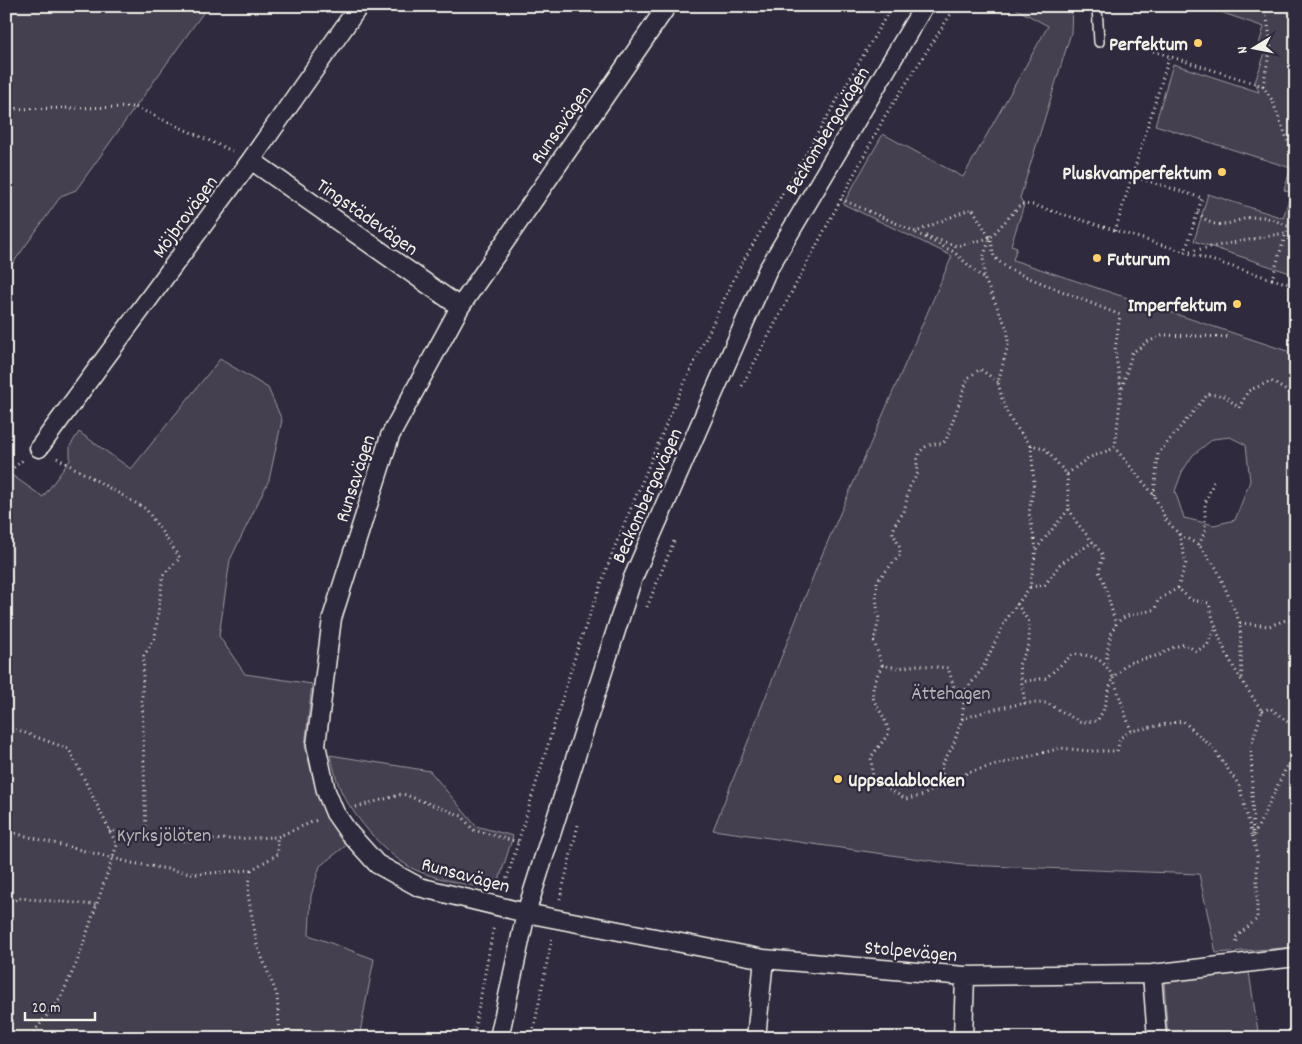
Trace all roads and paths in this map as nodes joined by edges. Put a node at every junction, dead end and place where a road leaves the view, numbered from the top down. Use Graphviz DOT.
graph roads {
  1 [pos="359,6"];
  2 [pos="667,6"];
  3 [pos="924,6"];
  4 [pos="956,6"];
  5 [pos="1097,6"];
  6 [pos="1265,6"];
  7 [pos="1115,32"];
  8 [pos="1099,42"];
  9 [pos="1169,58"];
  10 [pos="1263,86"];
  11 [pos="6,109"];
  12 [pos="251,160"];
  13 [pos="1296,162"];
  14 [pos="1132,176"];
  15 [pos="841,199"];
  16 [pos="1296,200"];
  17 [pos="1198,211"];
  18 [pos="1288,226"];
  19 [pos="1115,230"];
  20 [pos="916,232"];
  21 [pos="1286,233"];
  22 [pos="990,238"];
  23 [pos="1185,252"];
  24 [pos="1272,279"];
  25 [pos="985,280"];
  26 [pos="1296,286"];
  27 [pos="460,306"];
  28 [pos="1227,338"];
  29 [pos="998,382"];
  30 [pos="739,392"];
  31 [pos="1122,392"];
  32 [pos="1296,396"];
  33 [pos="1031,445"];
  34 [pos="39,448"];
  35 [pos="1115,448"];
  36 [pos="1068,474"];
  37 [pos="1214,481"];
  38 [pos="1154,495"];
  39 [pos="1069,509"];
  40 [pos="677,532"];
  41 [pos="1179,534"];
  42 [pos="1093,542"];
  43 [pos="1200,545"];
  44 [pos="1036,549"];
  45 [pos="1030,588"];
  46 [pos="1178,588"];
  47 [pos="1018,604"];
  48 [pos="645,612"];
  49 [pos="1296,621"];
  50 [pos="1240,623"];
  51 [pos="1116,625"];
  52 [pos="1214,630"];
  53 [pos="1106,663"];
  54 [pos="882,665"];
  55 [pos="1113,677"];
  56 [pos="1242,680"];
  57 [pos="1022,682"];
  58 [pos="965,691"];
  59 [pos="1025,703"];
  60 [pos="1262,711"];
  61 [pos="962,719"];
  62 [pos="6,726"];
  63 [pos="1131,731"];
  64 [pos="1296,733"];
  65 [pos="1296,757"];
  66 [pos="944,784"];
  67 [pos="335,813"];
  68 [pos="578,824"];
  69 [pos="109,831"];
  70 [pos="6,832"];
  71 [pos="146,836"];
  72 [pos="277,837"];
  73 [pos="1253,838"];
  74 [pos="519,842"];
  75 [pos="114,858"];
  76 [pos="251,870"];
  77 [pos="6,904"];
  78 [pos="97,905"];
  79 [pos="526,913"];
  80 [pos="556,918"];
  81 [pos="1296,957"];
  82 [pos="764,959"];
  83 [pos="1241,964"];
  84 [pos="1152,974"];
  85 [pos="965,976"];
  86 [pos="29,1038"];
  87 [pos="280,1038"];
  88 [pos="499,1038"];
  89 [pos="532,1038"];
  90 [pos="756,1038"];
  91 [pos="963,1038"];
  92 [pos="1156,1038"];
  1 -- 12 [label="street, Möjbrovägen"];
  2 -- 27 [label="street, Runsavägen"];
  3 -- 79 [label="street, Beckombergavägen"];
  4 -- 15 [label="path"];
  5 -- 8 [label="lane"];
  6 -- 10 [label="path"];
  7 -- 9 [label="path"];
  9 -- 10 [label="path"];
  9 -- 14 [label="path"];
  10 -- 13 [label="path"];
  11 -- 12 [label="path"];
  12 -- 27 [label="street, Tingstädevägen"];
  12 -- 34 [label="street, Möjbrovägen"];
  14 -- 17 [label="path"];
  14 -- 19 [label="path"];
  15 -- 20 [label="path"];
  15 -- 30 [label="path"];
  16 -- 18 [label="path"];
  17 -- 18 [label="path"];
  17 -- 23 [label="path"];
  18 -- 21 [label="path"];
  19 -- 22 [label="path"];
  19 -- 23 [label="path"];
  20 -- 22 [label="path"];
  20 -- 22 [label="path"];
  20 -- 25 [label="path"];
  21 -- 23 [label="path"];
  21 -- 24 [label="path"];
  22 -- 25 [label="path"];
  22 -- 31 [label="path"];
  23 -- 24 [label="path"];
  24 -- 26 [label="path"];
  25 -- 29 [label="path"];
  27 -- 67 [label="street, Runsavägen"];
  28 -- 31 [label="path"];
  29 -- 33 [label="path"];
  29 -- 54 [label="path"];
  31 -- 35 [label="path"];
  32 -- 38 [label="path"];
  33 -- 36 [label="path"];
  33 -- 44 [label="path"];
  34 -- 71 [label="path"];
  35 -- 36 [label="path"];
  35 -- 38 [label="path"];
  36 -- 39 [label="path"];
  37 -- 43 [label="path"];
  38 -- 41 [label="path"];
  39 -- 42 [label="path"];
  39 -- 44 [label="path"];
  40 -- 48 [label="path"];
  41 -- 43 [label="path"];
  41 -- 46 [label="path"];
  42 -- 45 [label="path"];
  42 -- 51 [label="path"];
  43 -- 50 [label="path"];
  44 -- 45 [label="path"];
  45 -- 47 [label="path"];
  46 -- 51 [label="path"];
  46 -- 52 [label="path"];
  47 -- 57 [label="path"];
  47 -- 58 [label="path"];
  49 -- 50 [label="path"];
  50 -- 56 [label="path"];
  51 -- 53 [label="path"];
  52 -- 55 [label="path"];
  52 -- 56 [label="path"];
  53 -- 55 [label="path"];
  53 -- 57 [label="path"];
  54 -- 58 [label="path"];
  54 -- 66 [label="path"];
  55 -- 59 [label="path"];
  55 -- 63 [label="path"];
  56 -- 60 [label="path"];
  57 -- 59 [label="path"];
  58 -- 61 [label="path"];
  59 -- 61 [label="path"];
  60 -- 64 [label="path"];
  60 -- 73 [label="path"];
  61 -- 66 [label="path"];
  62 -- 69 [label="path"];
  63 -- 66 [label="path"];
  63 -- 73 [label="path"];
  65 -- 73 [label="path"];
  67 -- 72 [label="path"];
  67 -- 74 [label="path"];
  67 -- 79 [label="street, Runsavägen"];
  68 -- 80 [label="path"];
  69 -- 71 [label="path"];
  69 -- 75 [label="path"];
  70 -- 75 [label="path"];
  71 -- 72 [label="path"];
  72 -- 76 [label="path"];
  73 -- 83 [label="path"];
  75 -- 76 [label="path"];
  75 -- 78 [label="path"];
  76 -- 87 [label="path"];
  77 -- 78 [label="path"];
  78 -- 86 [label="path"];
  79 -- 80 [label="street, Stolpevägen"];
  79 -- 88 [label="street, Beckombergavägen"];
  80 -- 82 [label="street, Stolpevägen"];
  80 -- 89 [label="path"];
  81 -- 83 [label="street, Stolpevägen"];
  82 -- 85 [label="street, Stolpevägen"];
  82 -- 90 [label="street"];
  83 -- 84 [label="street, Stolpevägen"];
  84 -- 85 [label="street, Stolpevägen"];
  84 -- 92 [label="street"];
  85 -- 91 [label="street"];
}
